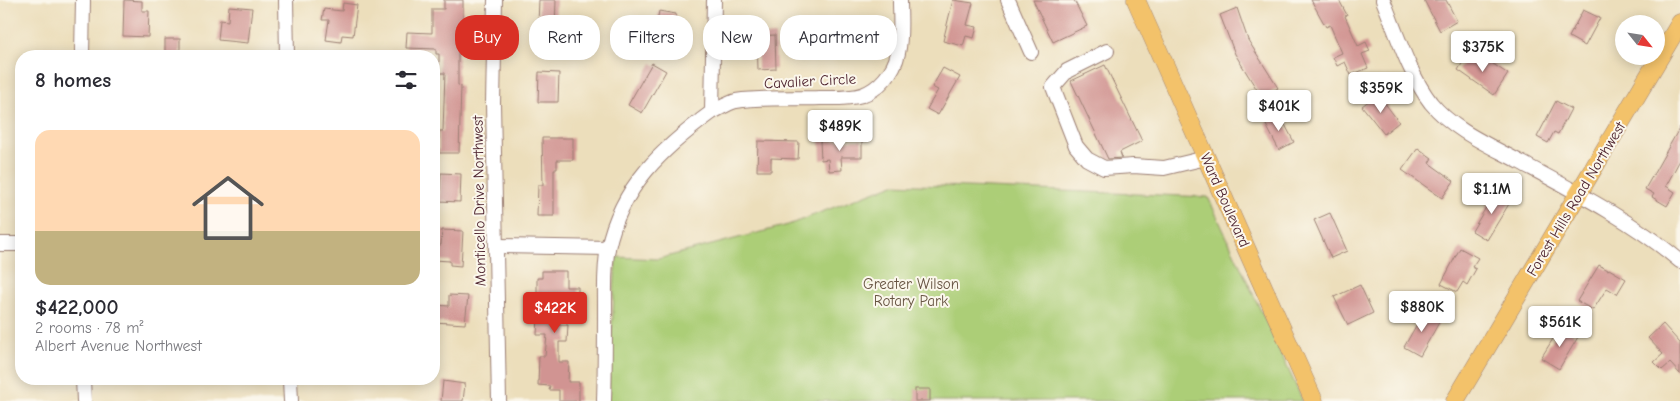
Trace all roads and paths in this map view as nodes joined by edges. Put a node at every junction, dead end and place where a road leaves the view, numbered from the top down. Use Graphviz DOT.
graph roads {
  1 [pos="83,0"];
  2 [pos="286,0"];
  3 [pos="495,0"];
  4 [pos="714,0"];
  5 [pos="900,0"];
  6 [pos="1008,0"];
  7 [pos="1136,0"];
  8 [pos="1383,0"];
  9 [pos="1680,23"];
  10 [pos="82,50"];
  11 [pos="287,50"];
  12 [pos="1107,51"];
  13 [pos="1031,52"];
  14 [pos="712,112"];
  15 [pos="1206,158"];
  16 [pos="1579,194"];
  17 [pos="0,244"];
  18 [pos="15,244"];
  19 [pos="497,246"];
  20 [pos="608,248"];
  21 [pos="1680,260"];
  22 [pos="83,385"];
  23 [pos="290,385"];
  24 [pos="84,401"];
  25 [pos="291,401"];
  26 [pos="499,401"];
  27 [pos="604,401"];
  28 [pos="1314,401"];
  29 [pos="1455,401"];
  1 -- 10 [label="street"];
  2 -- 11 [label="street"];
  3 -- 19 [label="street, Monticello Drive Northwest"];
  4 -- 14 [label="street"];
  5 -- 14 [label="street, Cavalier Circle"];
  6 -- 13 [label="street"];
  7 -- 15 [label="main road, Ward Boulevard"];
  8 -- 16 [label="street"];
  9 -- 16 [label="main road, Forest Hills Road Northwest"];
  12 -- 15 [label="street"];
  14 -- 20 [label="street, Cavalier Circle"];
  15 -- 28 [label="main road, Ward Boulevard"];
  16 -- 21 [label="street"];
  16 -- 29 [label="main road, Forest Hills Road Northwest"];
  17 -- 18 [label="street"];
  19 -- 20 [label="street"];
  19 -- 26 [label="street, Monticello Drive Northwest"];
  20 -- 27 [label="street, Cavalier Circle"];
  22 -- 24 [label="street"];
  23 -- 25 [label="street"];
}
